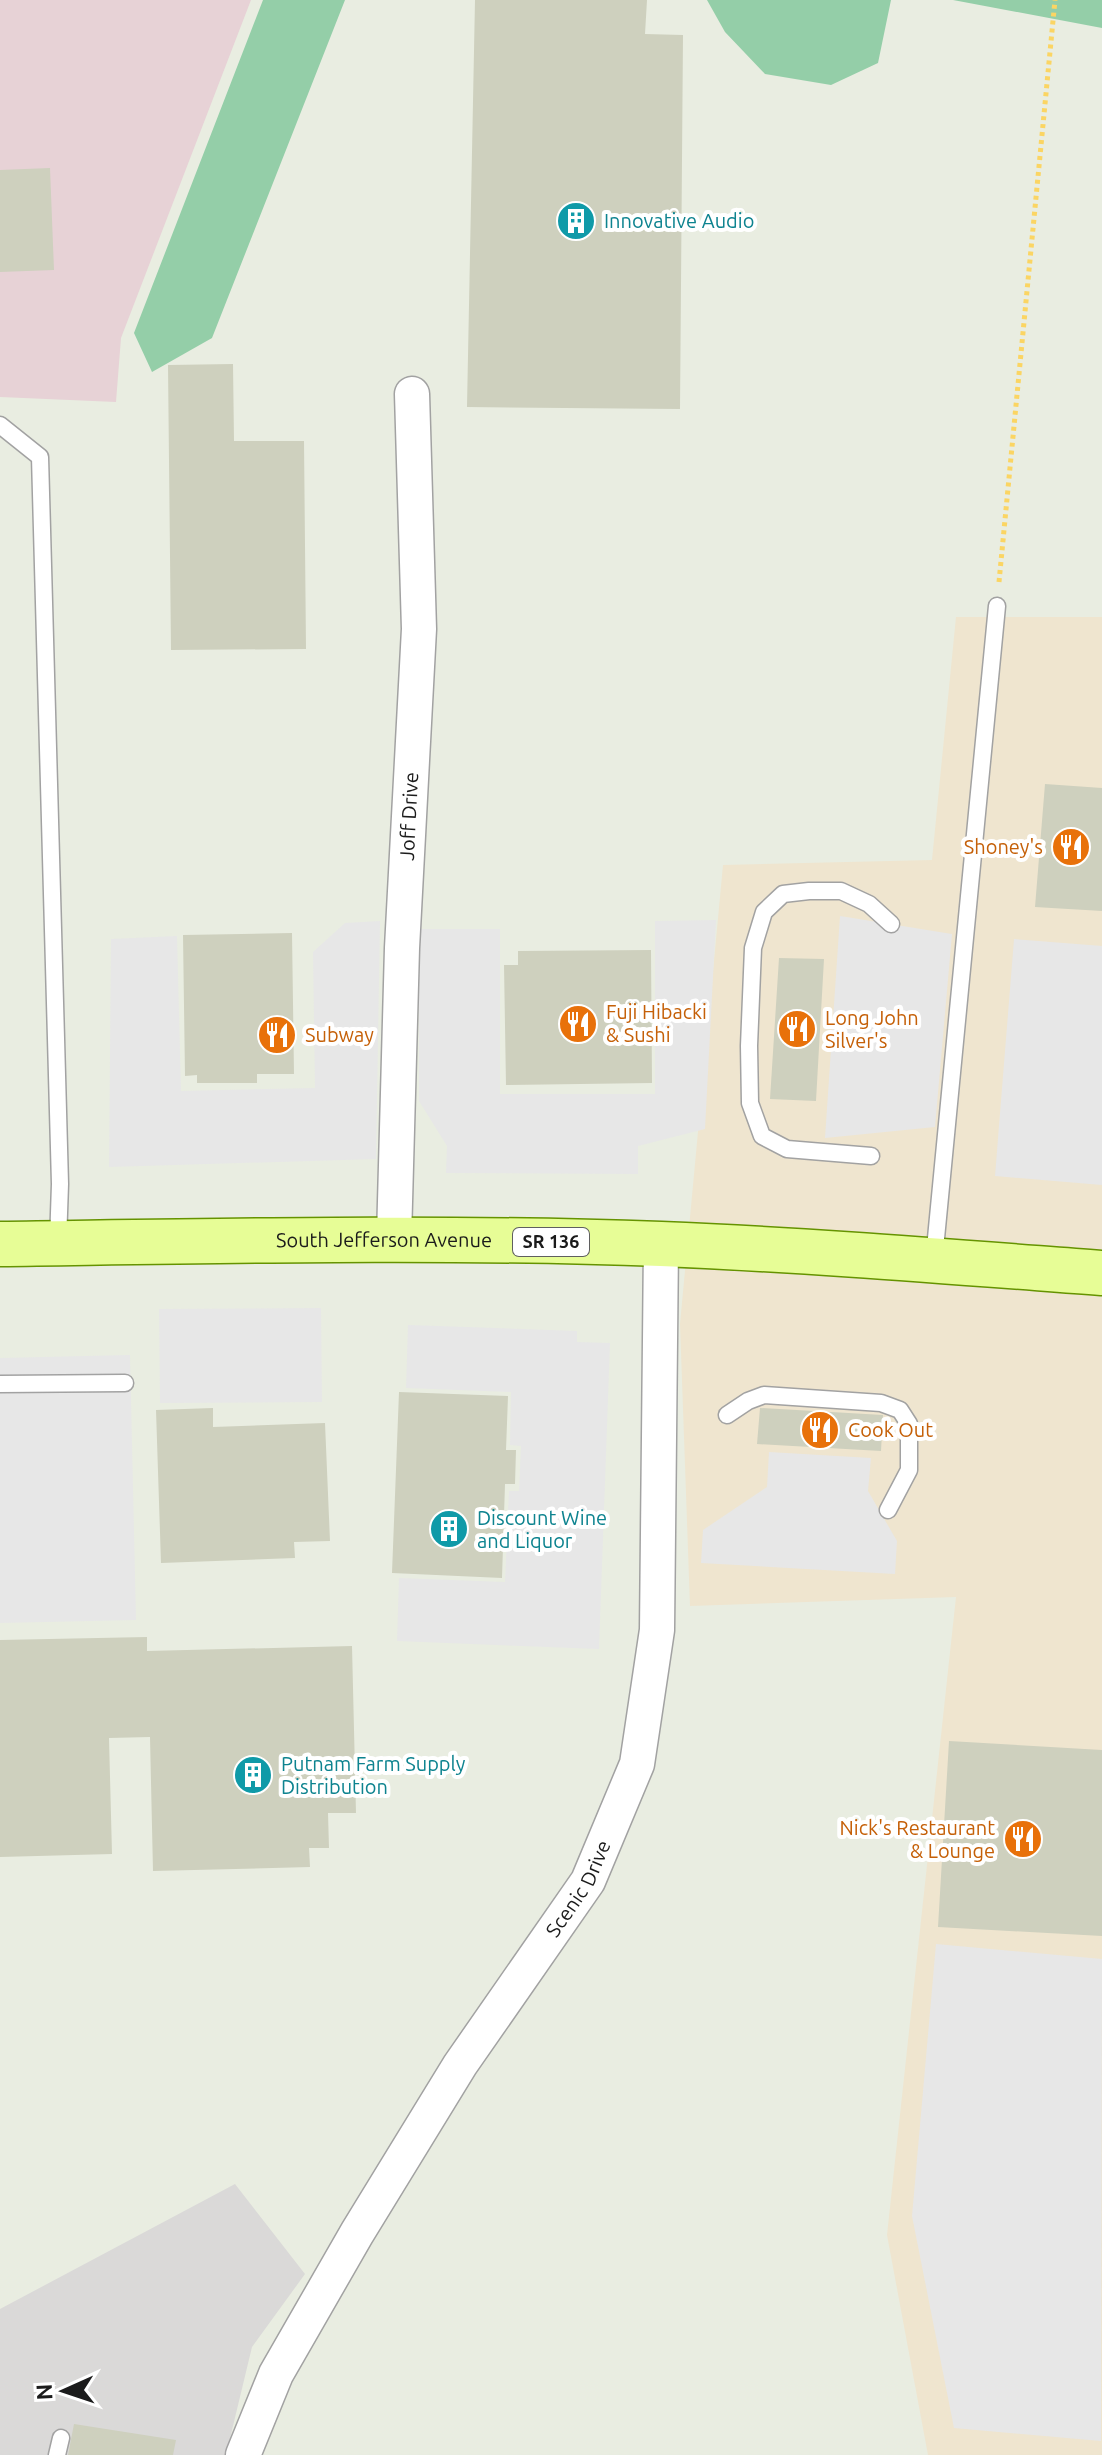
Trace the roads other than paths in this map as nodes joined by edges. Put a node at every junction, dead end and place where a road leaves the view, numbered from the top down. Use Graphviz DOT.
graph roads {
  1 [pos="412,394"];
  2 [pos="0,425"];
  3 [pos="997,606"];
  4 [pos="891,924"];
  5 [pos="871,1156"];
  6 [pos="394,1238"];
  7 [pos="58,1243"];
  8 [pos="0,1244"];
  9 [pos="661,1244"];
  10 [pos="934,1261"];
  11 [pos="1102,1273"];
  12 [pos="125,1383"];
  13 [pos="0,1384"];
  14 [pos="727,1415"];
  15 [pos="888,1510"];
  16 [pos="243,2455"];
  1 -- 6 [label="street, Joff Drive"];
  2 -- 7 [label="lane"];
  3 -- 10 [label="lane"];
  4 -- 5 [label="lane"];
  6 -- 7 [label="main road, South Jefferson Avenue / SR 136"];
  6 -- 9 [label="main road, South Jefferson Avenue / SR 136"];
  7 -- 8 [label="main road, South Jefferson Avenue / SR 136"];
  9 -- 10 [label="main road, South Jefferson Avenue / SR 136"];
  9 -- 16 [label="street, Scenic Drive"];
  10 -- 11 [label="main road, South Jefferson Avenue / SR 136"];
  12 -- 13 [label="lane"];
  14 -- 15 [label="lane"];
}
